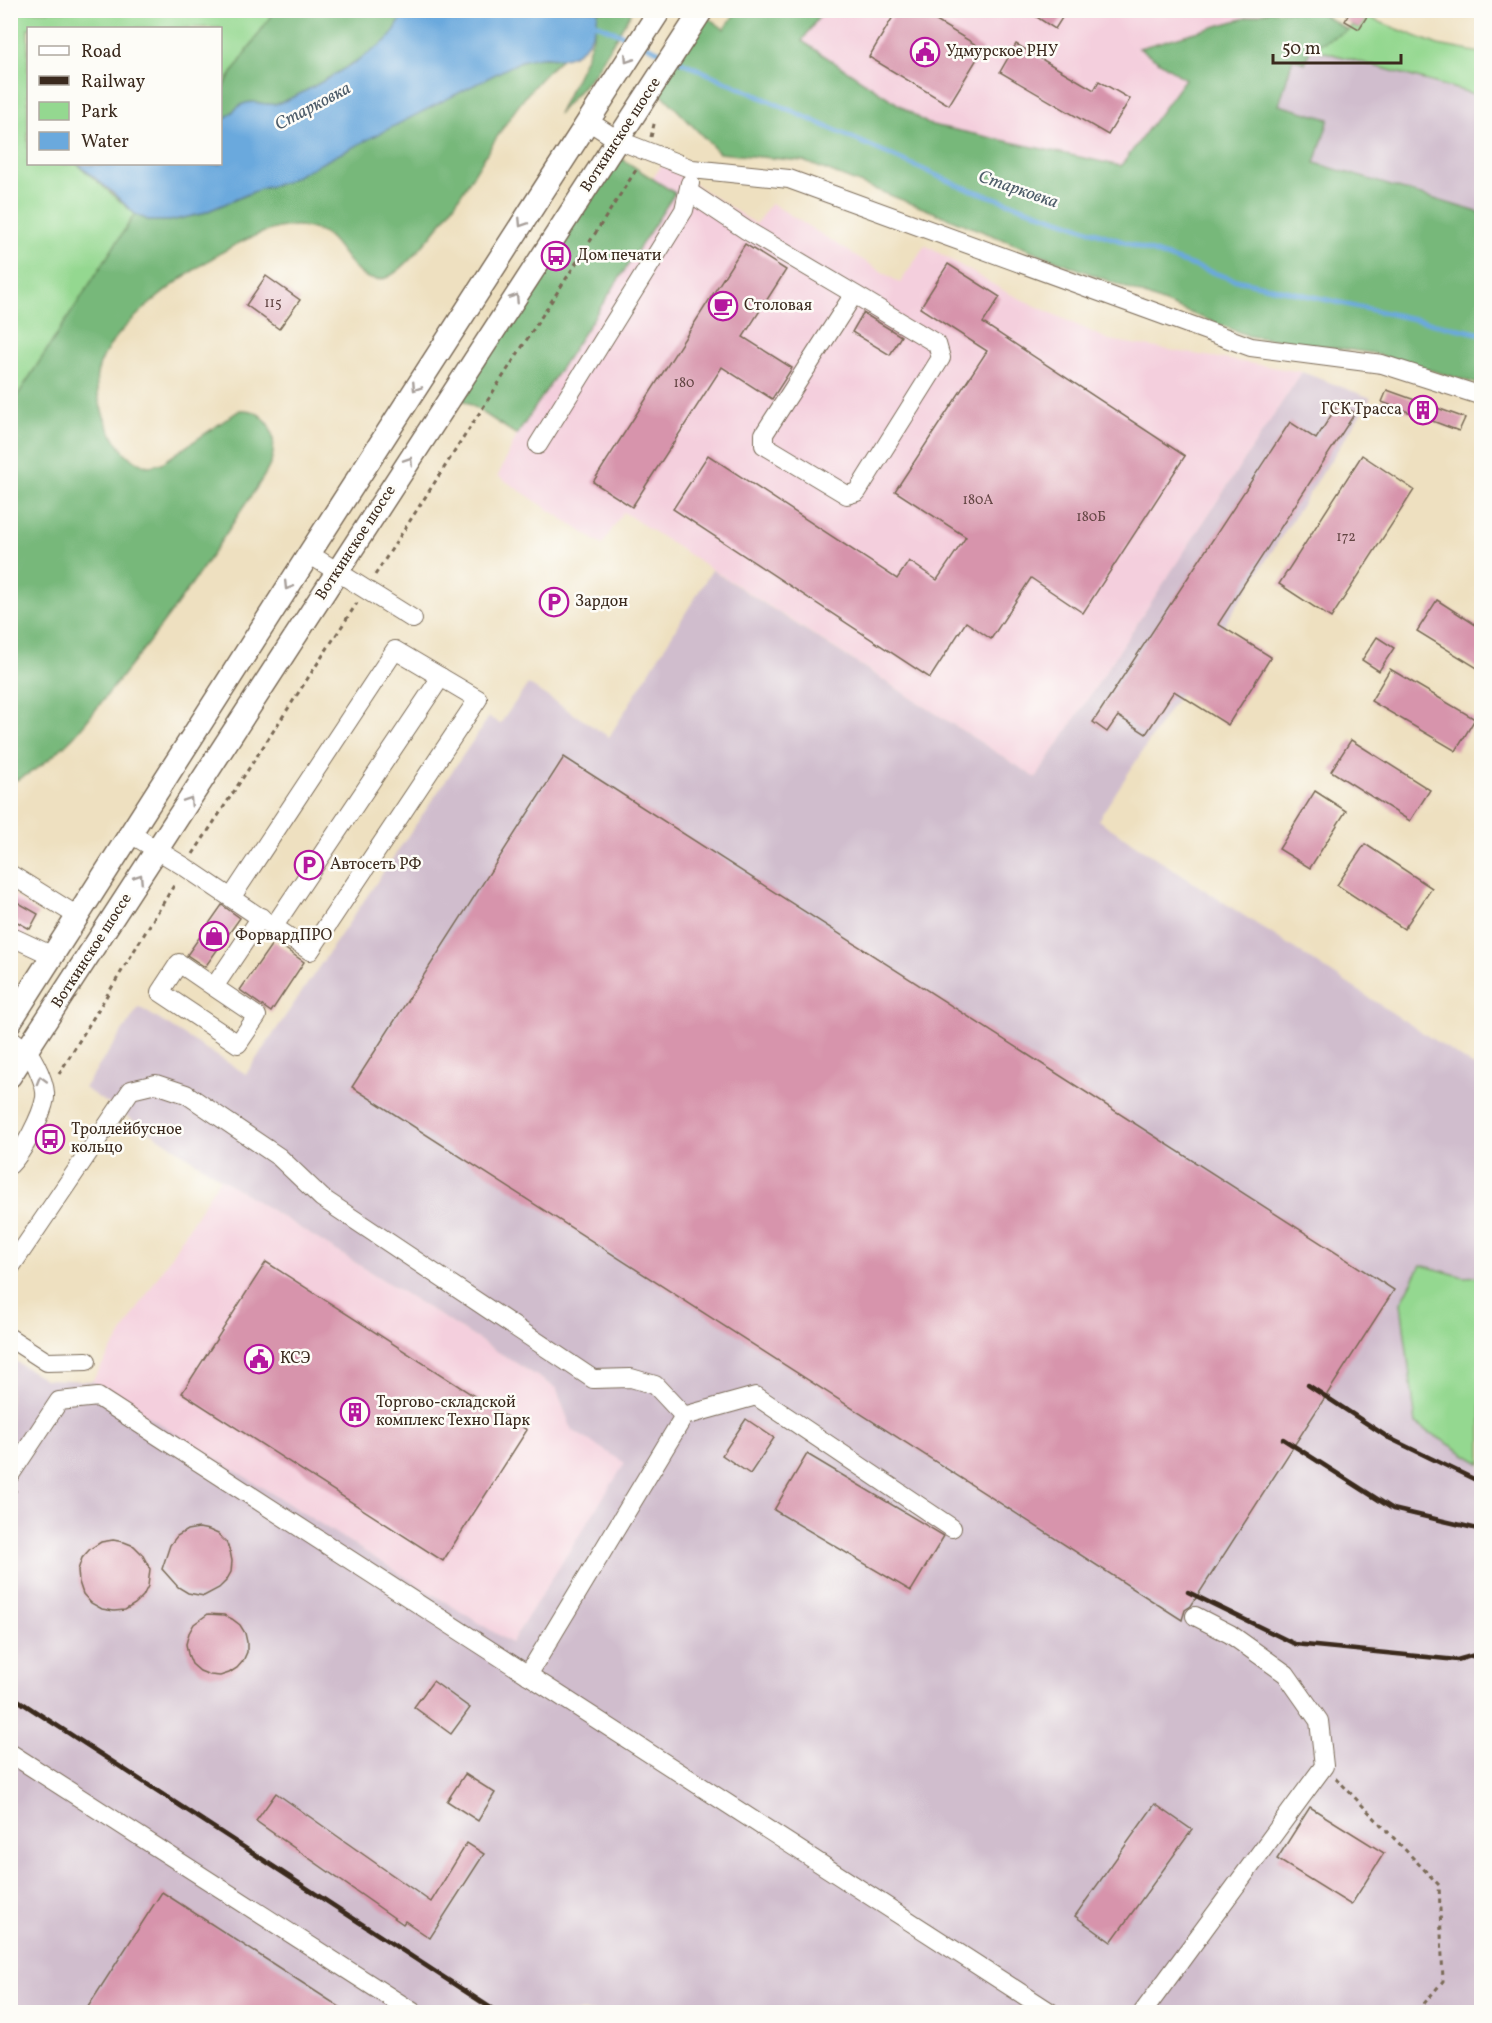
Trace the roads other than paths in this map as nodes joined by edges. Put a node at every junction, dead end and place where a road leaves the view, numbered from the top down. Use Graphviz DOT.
graph roads {
  1 [pos="660,10"];
  2 [pos="702,10"];
  3 [pos="588,121"];
  4 [pos="618,140"];
  5 [pos="692,169"];
  6 [pos="689,192"];
  7 [pos="854,294"];
  8 [pos="1482,396"];
  9 [pos="538,445"];
  10 [pos="309,554"];
  11 [pos="337,572"];
  12 [pos="413,619"];
  13 [pos="441,677"];
  14 [pos="131,834"];
  15 [pos="157,850"];
  16 [pos="10,874"];
  17 [pos="231,898"];
  18 [pos="79,916"];
  19 [pos="267,922"];
  20 [pos="10,936"];
  21 [pos="53,956"];
  22 [pos="214,987"];
  23 [pos="10,1022"];
  24 [pos="19,1045"];
  25 [pos="10,1076"];
  26 [pos="10,1165"];
  27 [pos="10,1268"];
  28 [pos="10,1338"];
  29 [pos="87,1361"];
  30 [pos="684,1416"];
  31 [pos="10,1475"];
  32 [pos="952,1528"];
  33 [pos="1195,1616"];
  34 [pos="528,1675"];
  35 [pos="10,1753"];
  36 [pos="412,2013"];
  37 [pos="1050,2013"];
  38 [pos="1143,2013"];
  1 -- 3 [label="main road, Воткинское шоссе, one-way"];
  2 -- 4 [label="main road, Воткинское шоссе"];
  3 -- 4 [label="lane"];
  3 -- 10 [label="main road, Воткинское шоссе, one-way"];
  4 -- 5 [label="lane"];
  11 -- 4 [label="main road, Воткинское шоссе, one-way"];
  5 -- 6 [label="lane"];
  5 -- 8 [label="lane"];
  6 -- 7 [label="lane"];
  6 -- 9 [label="lane"];
  7 -- 7 [label="lane"];
  10 -- 11 [label="lane"];
  10 -- 14 [label="main road, Воткинское шоссе, one-way"];
  11 -- 12 [label="lane"];
  15 -- 11 [label="main road, Воткинское шоссе, one-way"];
  13 -- 17 [label="lane"];
  13 -- 19 [label="lane"];
  13 -- 19 [label="lane"];
  14 -- 15 [label="lane"];
  14 -- 18 [label="main road, Воткинское шоссе"];
  15 -- 17 [label="lane"];
  24 -- 15 [label="main road, Воткинское шоссе, one-way"];
  16 -- 18 [label="lane"];
  17 -- 19 [label="lane"];
  18 -- 21 [label="main road, Воткинское шоссе"];
  19 -- 22 [label="lane"];
  20 -- 21 [label="lane"];
  21 -- 23 [label="main road, Воткинское шоссе"];
  22 -- 22 [label="lane"];
  24 -- 25 [label="main road, Воткинское шоссе"];
  26 -- 24 [label="lane, one-way"];
  27 -- 30 [label="lane"];
  28 -- 29 [label="lane"];
  30 -- 32 [label="lane"];
  30 -- 34 [label="lane"];
  31 -- 34 [label="lane"];
  33 -- 38 [label="lane"];
  34 -- 37 [label="lane"];
  35 -- 36 [label="lane"];
}
